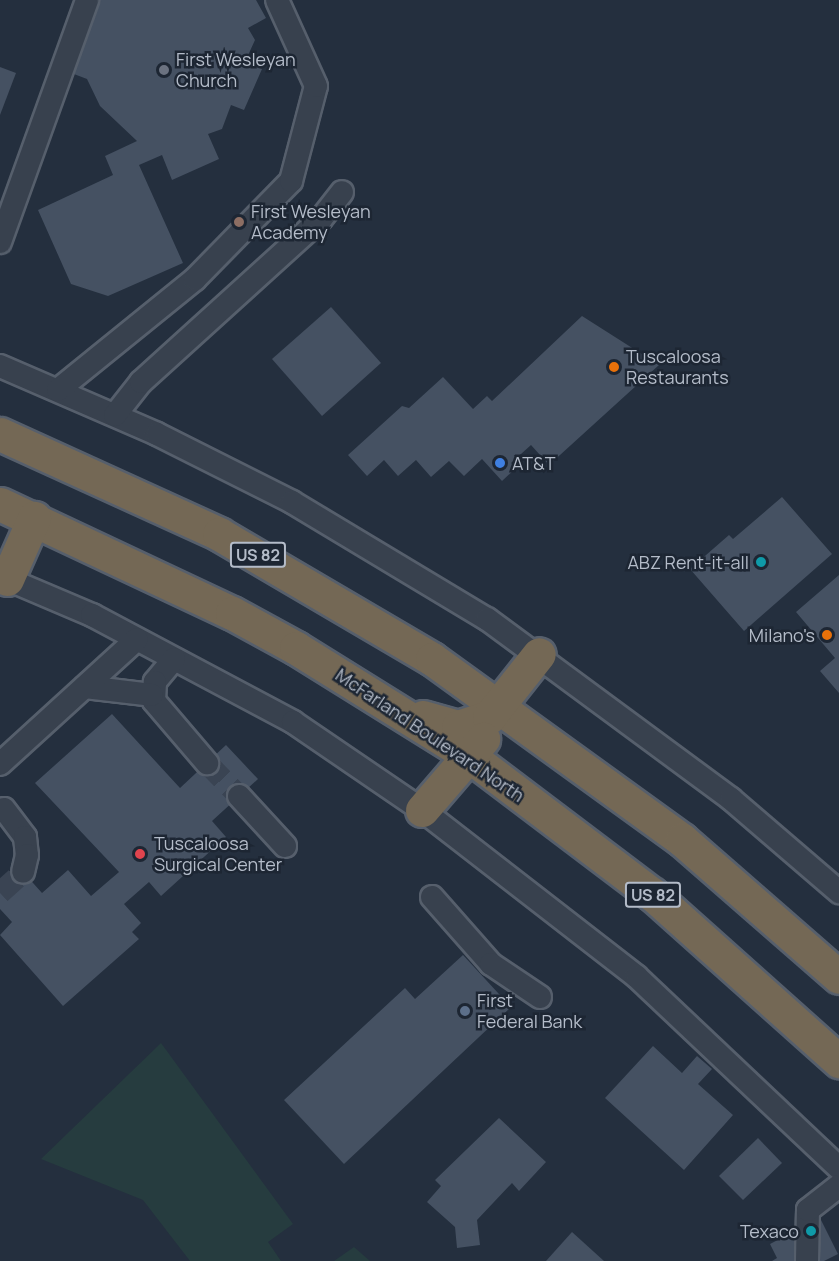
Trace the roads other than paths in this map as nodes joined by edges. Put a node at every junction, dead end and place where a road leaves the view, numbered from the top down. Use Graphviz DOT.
graph roads {
  1 [pos="87,0"];
  2 [pos="277,0"];
  3 [pos="342,192"];
  4 [pos="0,242"];
  5 [pos="0,366"];
  6 [pos="58,390"];
  7 [pos="115,415"];
  8 [pos="0,434"];
  9 [pos="0,504"];
  10 [pos="34,518"];
  11 [pos="3,578"];
  12 [pos="136,639"];
  13 [pos="539,654"];
  14 [pos="174,659"];
  15 [pos="85,687"];
  16 [pos="153,695"];
  17 [pos="379,699"];
  18 [pos="499,705"];
  19 [pos="468,755"];
  20 [pos="577,761"];
  21 [pos="207,763"];
  22 [pos="0,764"];
  23 [pos="239,796"];
  24 [pos="4,808"];
  25 [pos="422,810"];
  26 [pos="285,846"];
  27 [pos="23,872"];
  28 [pos="839,892"];
  29 [pos="432,897"];
  30 [pos="839,977"];
  31 [pos="540,998"];
  32 [pos="839,1061"];
  33 [pos="839,1168"];
  34 [pos="839,1186"];
  35 [pos="807,1261"];
  1 -- 4 [label="street"];
  2 -- 6 [label="street"];
  3 -- 7 [label="street"];
  5 -- 6 [label="street"];
  6 -- 7 [label="street"];
  7 -- 13 [label="street"];
  8 -- 18 [label="highway, US 82"];
  9 -- 10 [label="highway, McFarland Boulevard North / US 82"];
  10 -- 11 [label="highway"];
  10 -- 17 [label="highway, McFarland Boulevard North / US 82"];
  11 -- 12 [label="street"];
  12 -- 14 [label="street"];
  12 -- 15 [label="street"];
  13 -- 18 [label="highway"];
  13 -- 28 [label="street"];
  14 -- 16 [label="street"];
  14 -- 25 [label="street"];
  15 -- 16 [label="street"];
  15 -- 22 [label="street"];
  16 -- 21 [label="street"];
  17 -- 18 [label="highway"];
  17 -- 19 [label="highway, McFarland Boulevard North / US 82"];
  18 -- 20 [label="highway, US 82"];
  19 -- 20 [label="highway"];
  19 -- 25 [label="highway"];
  19 -- 32 [label="highway, McFarland Boulevard North / US 82"];
  20 -- 30 [label="highway, US 82"];
  23 -- 26 [label="street"];
  24 -- 27 [label="street"];
  25 -- 33 [label="street"];
  29 -- 31 [label="street"];
  34 -- 35 [label="street"];
}
